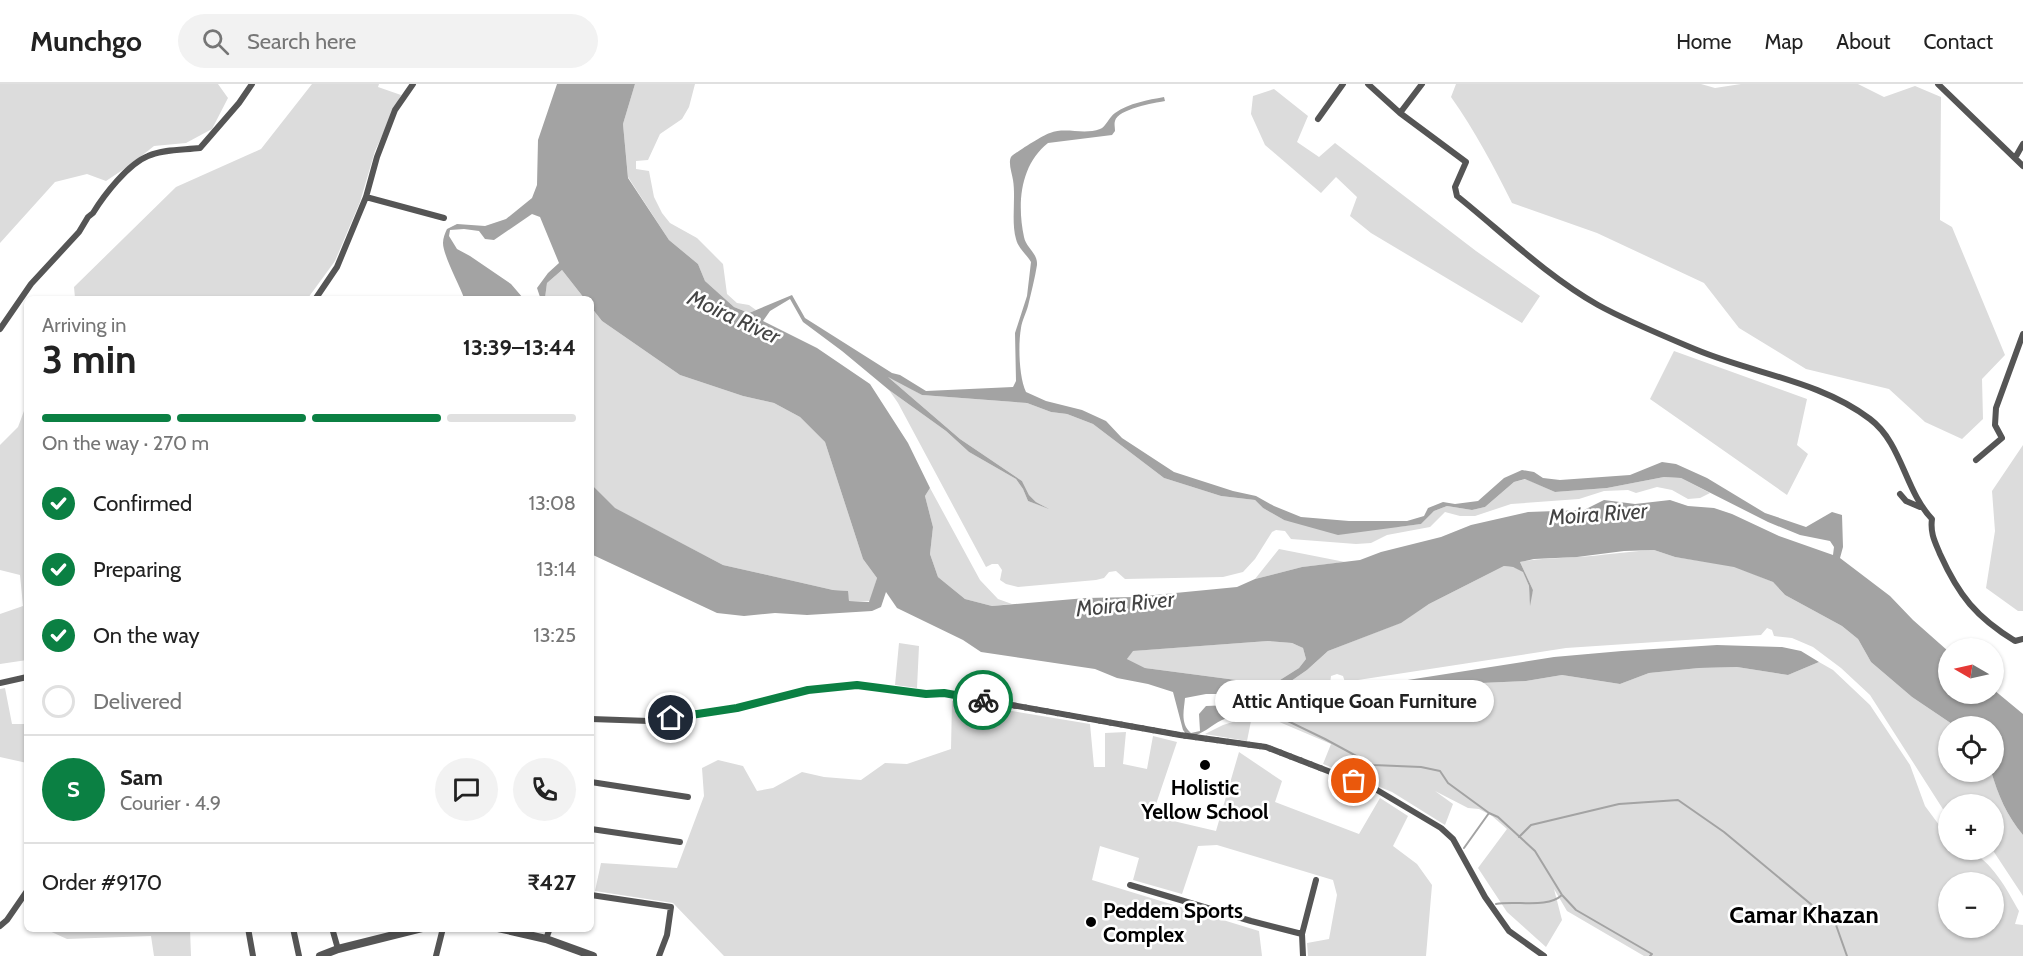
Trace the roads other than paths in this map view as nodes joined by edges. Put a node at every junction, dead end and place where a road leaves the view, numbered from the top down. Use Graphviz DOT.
graph roads {
  1 [pos="252,84"];
  2 [pos="412,84"];
  3 [pos="1343,84"];
  4 [pos="1368,84"];
  5 [pos="1422,84"];
  6 [pos="1938,84"];
  7 [pos="1400,113"];
  8 [pos="1318,119"];
  9 [pos="2023,144"];
  10 [pos="2015,158"];
  11 [pos="2023,166"];
  12 [pos="366,197"];
  13 [pos="444,218"];
  14 [pos="317,296"];
  15 [pos="0,329"];
  16 [pos="2023,334"];
  17 [pos="1976,460"];
  18 [pos="1900,494"];
  19 [pos="1921,507"];
  20 [pos="2023,639"];
  21 [pos="24,678"];
  22 [pos="0,683"];
  23 [pos="594,719"];
  24 [pos="594,782"];
  25 [pos="688,797"];
  26 [pos="594,829"];
  27 [pos="680,842"];
  28 [pos="1316,880"];
  29 [pos="1130,885"];
  30 [pos="24,895"];
  31 [pos="594,895"];
  32 [pos="0,926"];
  33 [pos="249,932"];
  34 [pos="294,932"];
  35 [pos="333,932"];
  36 [pos="406,932"];
  37 [pos="442,932"];
  38 [pos="515,932"];
  39 [pos="549,932"];
  40 [pos="1302,934"];
  41 [pos="546,939"];
  42 [pos="338,949"];
  43 [pos="1541,955"];
  44 [pos="253,956"];
  45 [pos="299,956"];
  46 [pos="320,956"];
  47 [pos="436,956"];
  48 [pos="593,956"];
  49 [pos="659,956"];
  50 [pos="1304,956"];
  1 -- 15 [label="street"];
  2 -- 12 [label="street"];
  3 -- 8 [label="street"];
  4 -- 7 [label="street"];
  5 -- 7 [label="street"];
  6 -- 10 [label="street"];
  7 -- 19 [label="street"];
  9 -- 10 [label="street"];
  10 -- 11 [label="street"];
  12 -- 13 [label="street"];
  12 -- 14 [label="street"];
  16 -- 17 [label="street"];
  18 -- 19 [label="street"];
  19 -- 20 [label="street"];
  21 -- 22 [label="street"];
  23 -- 43 [label="street"];
  24 -- 25 [label="street"];
  26 -- 27 [label="street"];
  28 -- 40 [label="street"];
  29 -- 40 [label="street"];
  30 -- 32 [label="street"];
  31 -- 49 [label="street"];
  33 -- 44 [label="street"];
  34 -- 45 [label="street"];
  35 -- 42 [label="street"];
  36 -- 42 [label="street"];
  37 -- 47 [label="street"];
  38 -- 41 [label="street"];
  39 -- 41 [label="street"];
  40 -- 50 [label="street"];
  41 -- 48 [label="street"];
  42 -- 46 [label="street"];
}
